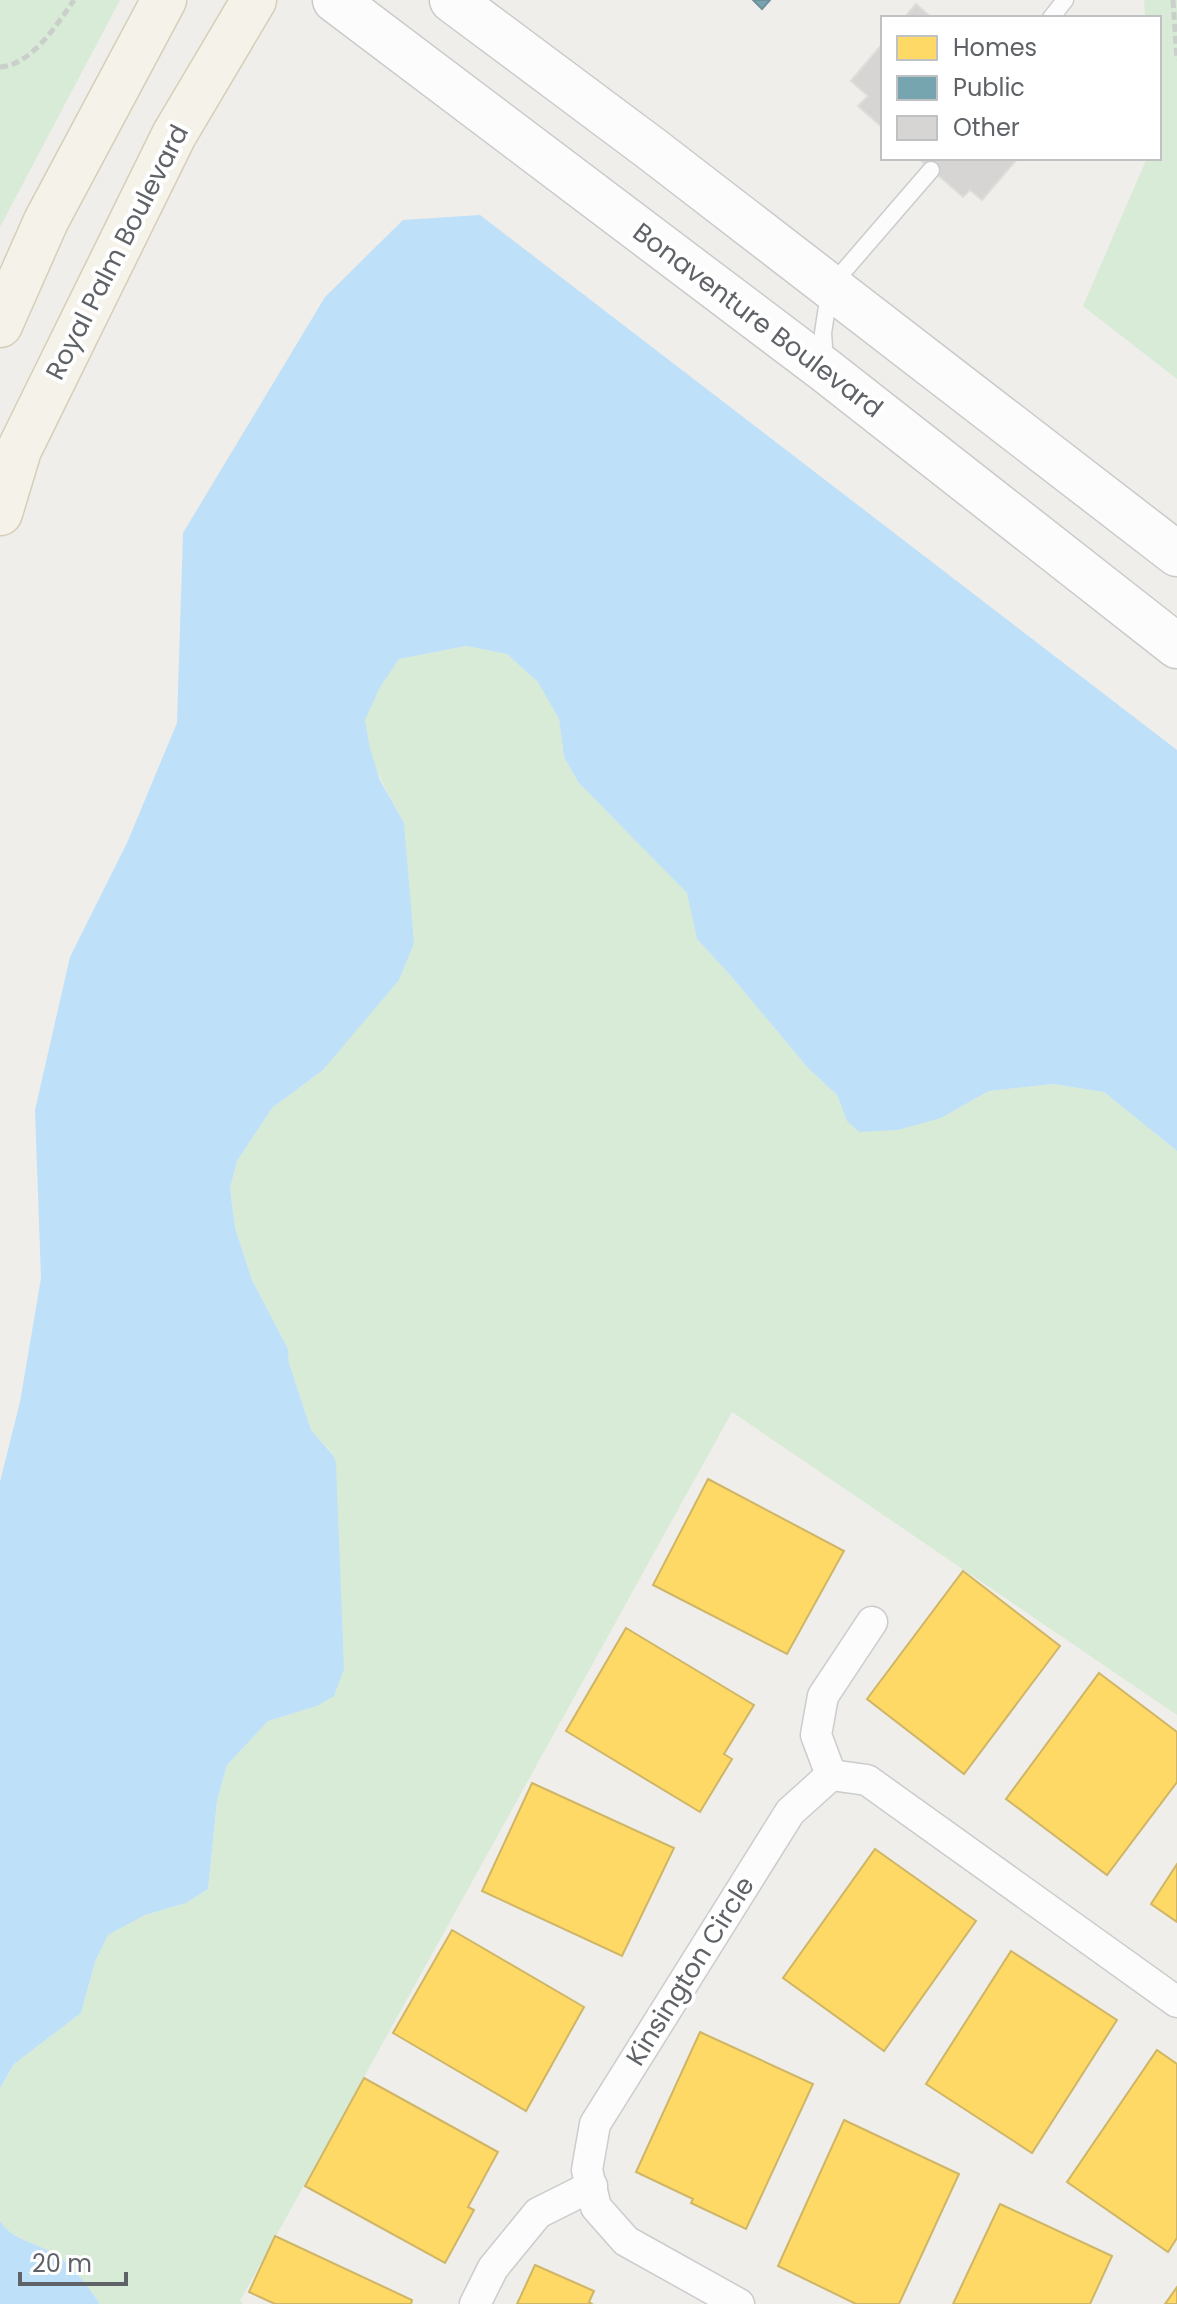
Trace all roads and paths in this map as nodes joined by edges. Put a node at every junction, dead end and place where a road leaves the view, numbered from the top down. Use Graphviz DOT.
graph roads {
  1 [pos="74,0"];
  2 [pos="164,0"];
  3 [pos="254,0"];
  4 [pos="335,0"];
  5 [pos="452,0"];
  6 [pos="1065,0"];
  7 [pos="1173,0"];
  8 [pos="1053,16"];
  9 [pos="1177,60"];
  10 [pos="0,67"];
  11 [pos="931,170"];
  12 [pos="830,287"];
  13 [pos="0,325"];
  14 [pos="825,370"];
  15 [pos="0,513"];
  16 [pos="1177,554"];
  17 [pos="1177,646"];
  18 [pos="872,1622"];
  19 [pos="831,1775"];
  20 [pos="1177,2002"];
  21 [pos="592,2186"];
  22 [pos="475,2304"];
  23 [pos="739,2304"];
  1 -- 10 [label="path"];
  2 -- 13 [label="main road"];
  3 -- 15 [label="main road, Royal Palm Boulevard"];
  4 -- 14 [label="main road, Bonaventure Boulevard"];
  5 -- 12 [label="main road"];
  6 -- 8 [label="lane"];
  7 -- 9 [label="path"];
  11 -- 12 [label="lane"];
  12 -- 14 [label="lane"];
  12 -- 16 [label="main road"];
  14 -- 17 [label="main road, Bonaventure Boulevard"];
  18 -- 19 [label="street"];
  19 -- 20 [label="street"];
  19 -- 21 [label="street, Kinsington Circle"];
  21 -- 22 [label="street"];
  21 -- 23 [label="street, Kinsington Circle"];
}
